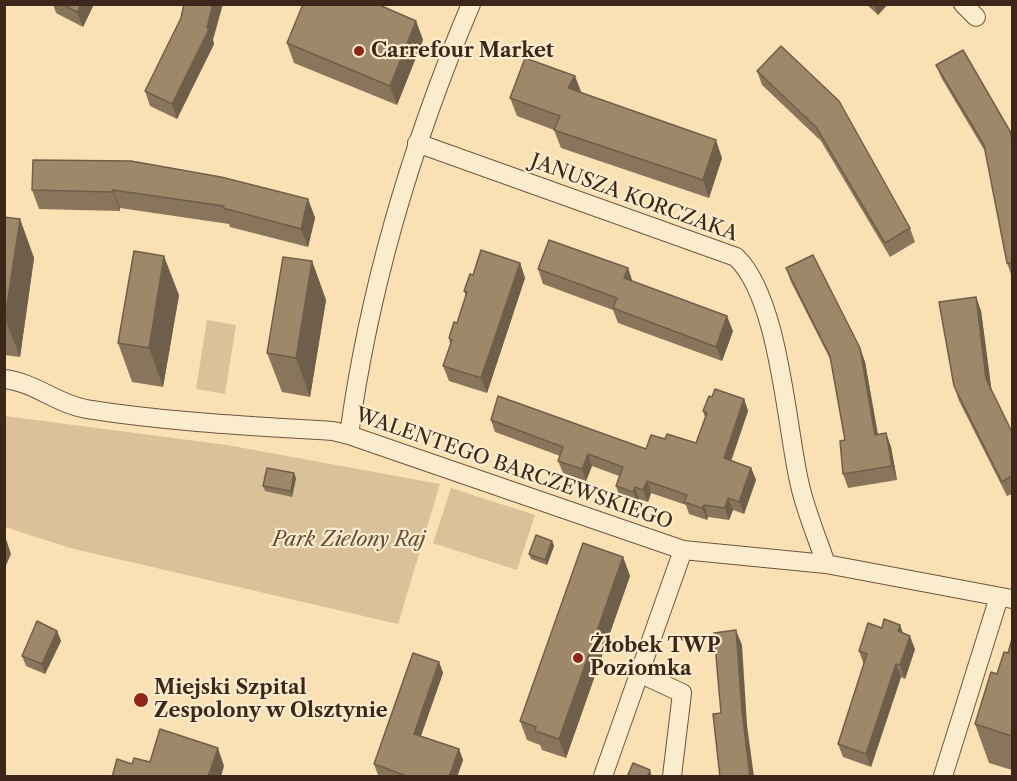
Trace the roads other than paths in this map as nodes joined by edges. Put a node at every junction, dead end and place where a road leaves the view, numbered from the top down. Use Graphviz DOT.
graph roads {
  1 [pos="471,4"];
  2 [pos="963,4"];
  3 [pos="976,17"];
  4 [pos="417,143"];
  5 [pos="4,379"];
  6 [pos="349,435"];
  7 [pos="683,550"];
  8 [pos="826,564"];
  9 [pos="1006,598"];
  10 [pos="641,674"];
  11 [pos="603,777"];
  12 [pos="672,777"];
  13 [pos="942,777"];
  1 -- 4 [label="street"];
  2 -- 3 [label="street"];
  4 -- 6 [label="street"];
  4 -- 8 [label="street, JANUSZA KORCZAKA"];
  5 -- 6 [label="street, WALENTEGO BARCZEWSKIEGO"];
  6 -- 7 [label="street, WALENTEGO BARCZEWSKIEGO"];
  7 -- 8 [label="street, WALENTEGO BARCZEWSKIEGO"];
  7 -- 10 [label="street"];
  8 -- 9 [label="street, WALENTEGO BARCZEWSKIEGO"];
  9 -- 13 [label="street"];
  10 -- 11 [label="street"];
  10 -- 12 [label="street"];
}
